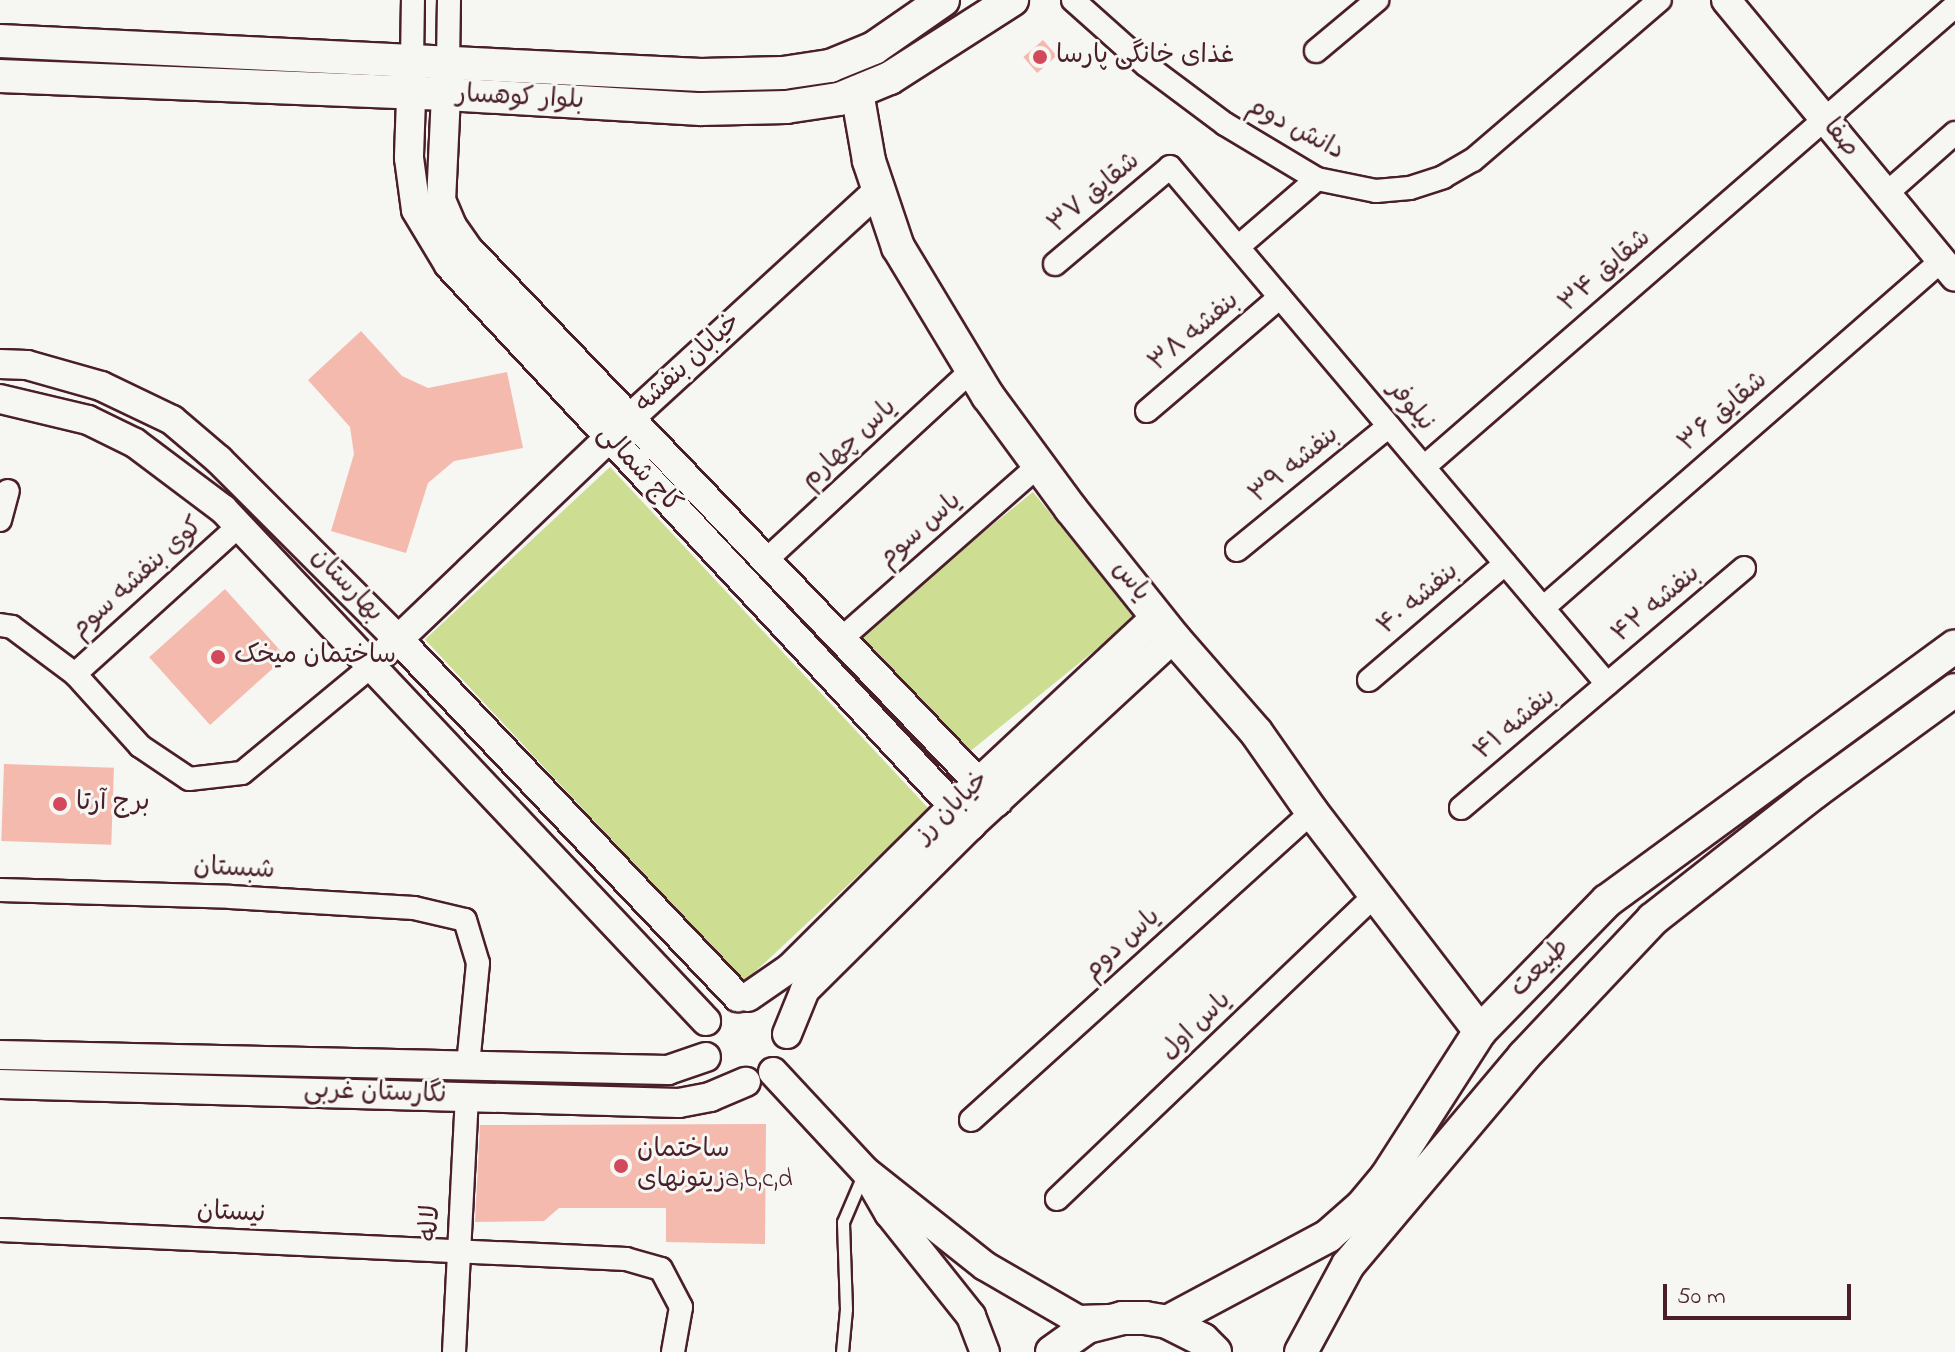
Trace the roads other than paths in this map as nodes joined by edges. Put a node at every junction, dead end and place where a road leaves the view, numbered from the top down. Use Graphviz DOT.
graph roads {
  1 [pos="413,0"];
  2 [pos="449,0"];
  3 [pos="943,0"];
  4 [pos="1012,0"];
  5 [pos="1073,0"];
  6 [pos="1377,0"];
  7 [pos="1660,0"];
  8 [pos="1726,0"];
  9 [pos="1955,6"];
  10 [pos="0,41"];
  11 [pos="1316,51"];
  12 [pos="412,61"];
  13 [pos="0,76"];
  14 [pos="447,78"];
  15 [pos="857,92"];
  16 [pos="412,94"];
  17 [pos="1825,120"];
  18 [pos="1955,133"];
  19 [pos="1170,167"];
  20 [pos="1317,179"];
  21 [pos="879,190"];
  22 [pos="1886,194"];
  23 [pos="1238,247"];
  24 [pos="1055,264"];
  25 [pos="1948,269"];
  26 [pos="1280,297"];
  27 [pos="0,364"];
  28 [pos="972,370"];
  29 [pos="0,399"];
  30 [pos="1147,411"];
  31 [pos="629,419"];
  32 [pos="1389,426"];
  33 [pos="608,439"];
  34 [pos="1039,465"];
  35 [pos="1424,467"];
  36 [pos="8,491"];
  37 [pos="0,520"];
  38 [pos="239,526"];
  39 [pos="1237,550"];
  40 [pos="765,561"];
  41 [pos="1505,564"];
  42 [pos="1744,568"];
  43 [pos="1543,608"];
  44 [pos="0,625"];
  45 [pos="1166,627"];
  46 [pos="398,639"];
  47 [pos="841,639"];
  48 [pos="1955,646"];
  49 [pos="370,667"];
  50 [pos="75,674"];
  51 [pos="1369,680"];
  52 [pos="1607,684"];
  53 [pos="1955,690"];
  54 [pos="988,792"];
  55 [pos="1461,808"];
  56 [pos="1312,812"];
  57 [pos="962,816"];
  58 [pos="0,890"];
  59 [pos="1375,895"];
  60 [pos="743,997"];
  61 [pos="706,1021"];
  62 [pos="1480,1031"];
  63 [pos="787,1034"];
  64 [pos="0,1055"];
  65 [pos="706,1057"];
  66 [pos="468,1065"];
  67 [pos="773,1072"];
  68 [pos="746,1082"];
  69 [pos="0,1084"];
  70 [pos="467,1097"];
  71 [pos="971,1120"];
  72 [pos="865,1171"];
  73 [pos="1057,1199"];
  74 [pos="0,1230"];
  75 [pos="459,1254"];
  76 [pos="1122,1318"];
  77 [pos="1167,1322"];
  78 [pos="454,1352"];
  79 [pos="673,1352"];
  80 [pos="842,1352"];
  81 [pos="985,1352"];
  82 [pos="1052,1352"];
  83 [pos="1215,1352"];
  84 [pos="1301,1352"];
  1 -- 12 [label="street"];
  2 -- 14 [label="street"];
  3 -- 14 [label="main road, بلوار کوهسار"];
  4 -- 15 [label="main road, بلوار کوهسار"];
  5 -- 20 [label="street, دانش دوم"];
  6 -- 11 [label="street"];
  7 -- 20 [label="street, دانش دوم"];
  8 -- 17 [label="street, صفا"];
  9 -- 17 [label="street, شقایق ۳۴"];
  10 -- 12 [label="main road, بلوار کوهسار"];
  12 -- 14 [label="main road, بلوار کوهسار"];
  12 -- 16 [label="street, کاج شمالی"];
  13 -- 16 [label="main road, بلوار کوهسار"];
  14 -- 15 [label="main road, بلوار کوهسار"];
  14 -- 16 [label="main road, بلوار کوهسار"];
  14 -- 31 [label="street, کاج شمالی"];
  15 -- 21 [label="main road, یاس"];
  16 -- 33 [label="street, کاج شمالی"];
  17 -- 22 [label="street, صفا"];
  17 -- 35 [label="street, شقایق ۳۴"];
  18 -- 22 [label="street"];
  19 -- 23 [label="street, نیلوفر"];
  19 -- 24 [label="street, شقایق ۳۷"];
  20 -- 23 [label="street"];
  21 -- 28 [label="main road, یاس"];
  21 -- 31 [label="street, خیابان بنفشه"];
  22 -- 25 [label="street, صفا"];
  23 -- 26 [label="street, نیلوفر"];
  25 -- 43 [label="street, شقایق ۳۶"];
  26 -- 30 [label="street, بنفشه ۳۸"];
  26 -- 32 [label="street, نیلوفر"];
  27 -- 46 [label="street, بهارستان"];
  28 -- 34 [label="main road, یاس"];
  28 -- 40 [label="street, یاس چهارم"];
  29 -- 38 [label="street, بهارستان"];
  31 -- 33 [label="street, خیابان بنفشه"];
  31 -- 40 [label="street, کاج شمالی"];
  32 -- 35 [label="street, نیلوفر"];
  32 -- 39 [label="street, بنفشه ۳۹"];
  33 -- 46 [label="street, خیابان بنفشه"];
  33 -- 57 [label="street, کاج شمالی"];
  34 -- 45 [label="main road, یاس"];
  34 -- 47 [label="street, یاس سوم"];
  35 -- 41 [label="street, نیلوفر"];
  36 -- 37 [label="street"];
  38 -- 49 [label="street, بهارستان"];
  38 -- 50 [label="street, کوی بنفشه سوم"];
  40 -- 47 [label="street, کاج شمالی"];
  41 -- 43 [label="street, نیلوفر"];
  41 -- 51 [label="street, بنفشه ۴۰"];
  42 -- 52 [label="street, بنفشه ۴۲"];
  43 -- 52 [label="street, نیلوفر"];
  44 -- 50 [label="street"];
  45 -- 54 [label="street, خیابان رز"];
  45 -- 56 [label="main road, یاس"];
  46 -- 49 [label="street, خیابان بنفشه"];
  46 -- 60 [label="street, بهارستان"];
  47 -- 54 [label="street, کاج شمالی"];
  48 -- 62 [label="main road, طبیعت"];
  49 -- 50 [label="street"];
  49 -- 61 [label="street, بهارستان"];
  52 -- 55 [label="street, بنفشه ۴۱"];
  53 -- 84 [label="main road, طبیعت"];
  54 -- 57 [label="street, خیابان رز"];
  56 -- 59 [label="main road, یاس"];
  56 -- 71 [label="street, یاس دوم"];
  57 -- 60 [label="street, خیابان رز"];
  57 -- 63 [label="street, خیابان رز"];
  58 -- 66 [label="street, شبستان"];
  59 -- 62 [label="main road, یاس"];
  59 -- 73 [label="street, یاس اول"];
  60 -- 61 [label="street"];
  60 -- 63 [label="street"];
  61 -- 65 [label="street"];
  62 -- 77 [label="main road, طبیعت"];
  63 -- 67 [label="street"];
  64 -- 66 [label="street, نگارستان غربی"];
  65 -- 66 [label="street, نگارستان غربی"];
  65 -- 68 [label="street"];
  66 -- 70 [label="street"];
  67 -- 68 [label="street"];
  67 -- 72 [label="street"];
  68 -- 70 [label="street, نگارستان غربی"];
  69 -- 70 [label="street, نگارستان غربی"];
  70 -- 75 [label="street, لاله"];
  72 -- 76 [label="street"];
  72 -- 80 [label="lane"];
  72 -- 81 [label="street"];
  74 -- 75 [label="street, نیستان"];
  75 -- 78 [label="street, لاله"];
  75 -- 79 [label="street, نیستان"];
  76 -- 77 [label="main road"];
  76 -- 82 [label="main road"];
  77 -- 83 [label="main road"];
}
